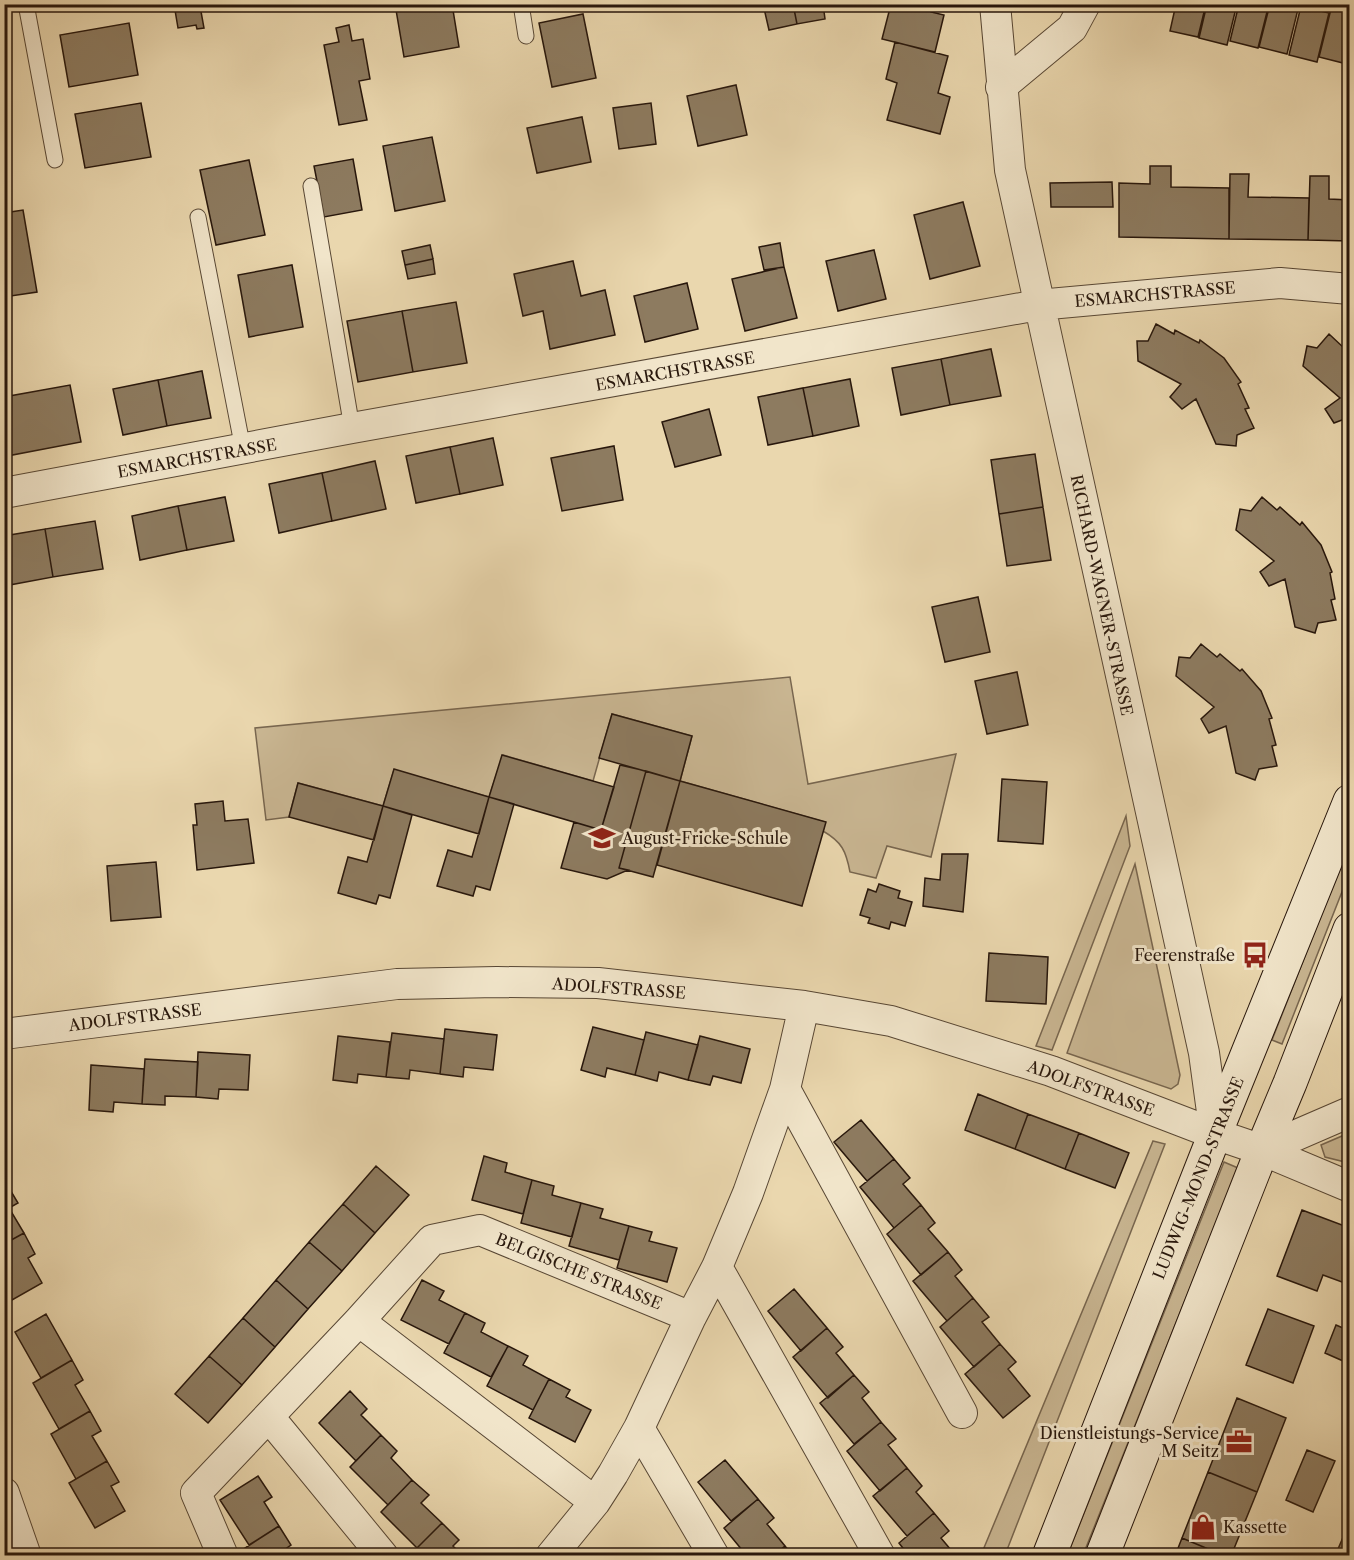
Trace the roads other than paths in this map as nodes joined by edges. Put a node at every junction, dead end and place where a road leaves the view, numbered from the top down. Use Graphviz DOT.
graph roads {
  1 [pos="26,4"];
  2 [pos="521,4"];
  3 [pos="995,4"];
  4 [pos="1085,4"];
  5 [pos="526,36"];
  6 [pos="1001,87"];
  7 [pos="55,160"];
  8 [pos="311,186"];
  9 [pos="198,217"];
  10 [pos="1350,289"];
  11 [pos="1038,305"];
  12 [pos="352,428"];
  13 [pos="243,448"];
  14 [pos="4,493"];
  15 [pos="1350,801"];
  16 [pos="1350,929"];
  17 [pos="804,1006"];
  18 [pos="4,1034"];
  19 [pos="785,1089"];
  20 [pos="1350,1112"];
  21 [pos="1215,1134"];
  22 [pos="1262,1150"];
  23 [pos="1350,1187"];
  24 [pos="717,1267"];
  25 [pos="691,1317"];
  26 [pos="359,1321"];
  27 [pos="962,1413"];
  28 [pos="269,1417"];
  29 [pos="639,1428"];
  30 [pos="4,1493"];
  31 [pos="595,1502"];
  32 [pos="552,1555"];
  33 [pos="26,1556"];
  34 [pos="223,1556"];
  35 [pos="383,1556"];
  36 [pos="714,1556"];
  37 [pos="880,1556"];
  38 [pos="1049,1556"];
  39 [pos="1102,1556"];
  1 -- 7 [label="lane"];
  2 -- 5 [label="lane"];
  3 -- 6 [label="street, RICHARD-WAGNER-STRASSE"];
  4 -- 6 [label="street"];
  6 -- 11 [label="street, RICHARD-WAGNER-STRASSE"];
  8 -- 12 [label="lane"];
  9 -- 13 [label="lane"];
  10 -- 11 [label="street, ESMARCHSTRASSE"];
  11 -- 12 [label="street, ESMARCHSTRASSE"];
  11 -- 21 [label="street, RICHARD-WAGNER-STRASSE"];
  12 -- 13 [label="street, ESMARCHSTRASSE"];
  13 -- 14 [label="street, ESMARCHSTRASSE"];
  15 -- 21 [label="main road, LUDWIG-MOND-STRASSE"];
  16 -- 22 [label="main road"];
  17 -- 18 [label="street, ADOLFSTRASSE"];
  17 -- 19 [label="street"];
  17 -- 21 [label="street, ADOLFSTRASSE"];
  19 -- 24 [label="street"];
  19 -- 27 [label="street"];
  20 -- 22 [label="street"];
  21 -- 22 [label="street"];
  21 -- 38 [label="main road, LUDWIG-MOND-STRASSE"];
  22 -- 23 [label="street"];
  22 -- 39 [label="main road"];
  24 -- 25 [label="street"];
  24 -- 37 [label="street"];
  25 -- 26 [label="street, BELGISCHE STRASSE"];
  25 -- 29 [label="street"];
  26 -- 28 [label="street, BELGISCHE STRASSE"];
  26 -- 31 [label="street"];
  28 -- 34 [label="street, BELGISCHE STRASSE"];
  28 -- 35 [label="street"];
  29 -- 31 [label="street"];
  29 -- 36 [label="street"];
  30 -- 33 [label="street"];
  31 -- 32 [label="street"];
}
